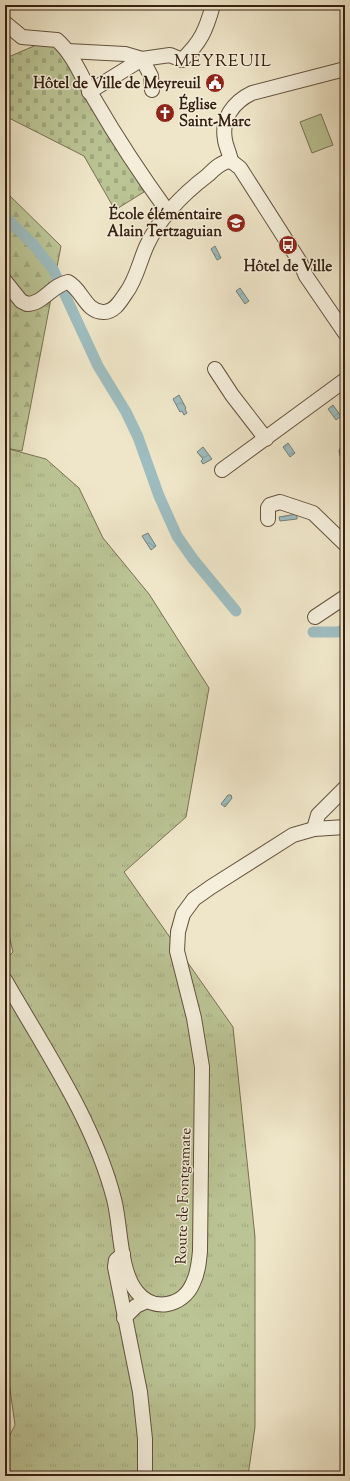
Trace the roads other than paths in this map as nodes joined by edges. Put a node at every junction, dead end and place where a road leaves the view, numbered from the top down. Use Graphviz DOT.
graph roads {
  1 [pos="213,5"];
  2 [pos="5,23"];
  3 [pos="68,51"];
  4 [pos="142,59"];
  5 [pos="345,69"];
  6 [pos="152,90"];
  7 [pos="93,97"];
  8 [pos="231,161"];
  9 [pos="168,212"];
  10 [pos="5,281"];
  11 [pos="345,333"];
  12 [pos="215,369"];
  13 [pos="345,380"];
  14 [pos="266,439"];
  15 [pos="222,470"];
  16 [pos="268,519"];
  17 [pos="345,544"];
  18 [pos="345,597"];
  19 [pos="315,617"];
  20 [pos="345,788"];
  21 [pos="345,827"];
  22 [pos="314,829"];
  23 [pos="5,980"];
  24 [pos="123,1254"];
  25 [pos="147,1301"];
  26 [pos="124,1318"];
  27 [pos="145,1476"];
  1 -- 4 [label="street"];
  2 -- 3 [label="street"];
  3 -- 4 [label="street"];
  3 -- 7 [label="street"];
  4 -- 6 [label="street"];
  4 -- 7 [label="street"];
  5 -- 8 [label="street"];
  7 -- 9 [label="street"];
  8 -- 9 [label="street"];
  8 -- 11 [label="street"];
  9 -- 10 [label="street"];
  12 -- 14 [label="street"];
  13 -- 14 [label="street"];
  14 -- 15 [label="street"];
  16 -- 17 [label="street"];
  18 -- 19 [label="street"];
  20 -- 22 [label="street"];
  21 -- 22 [label="street, Route de Fontgamate"];
  22 -- 25 [label="street, Route de Fontgamate"];
  23 -- 24 [label="street"];
  24 -- 25 [label="street"];
  24 -- 26 [label="street"];
  25 -- 26 [label="street"];
  26 -- 27 [label="street"];
}
